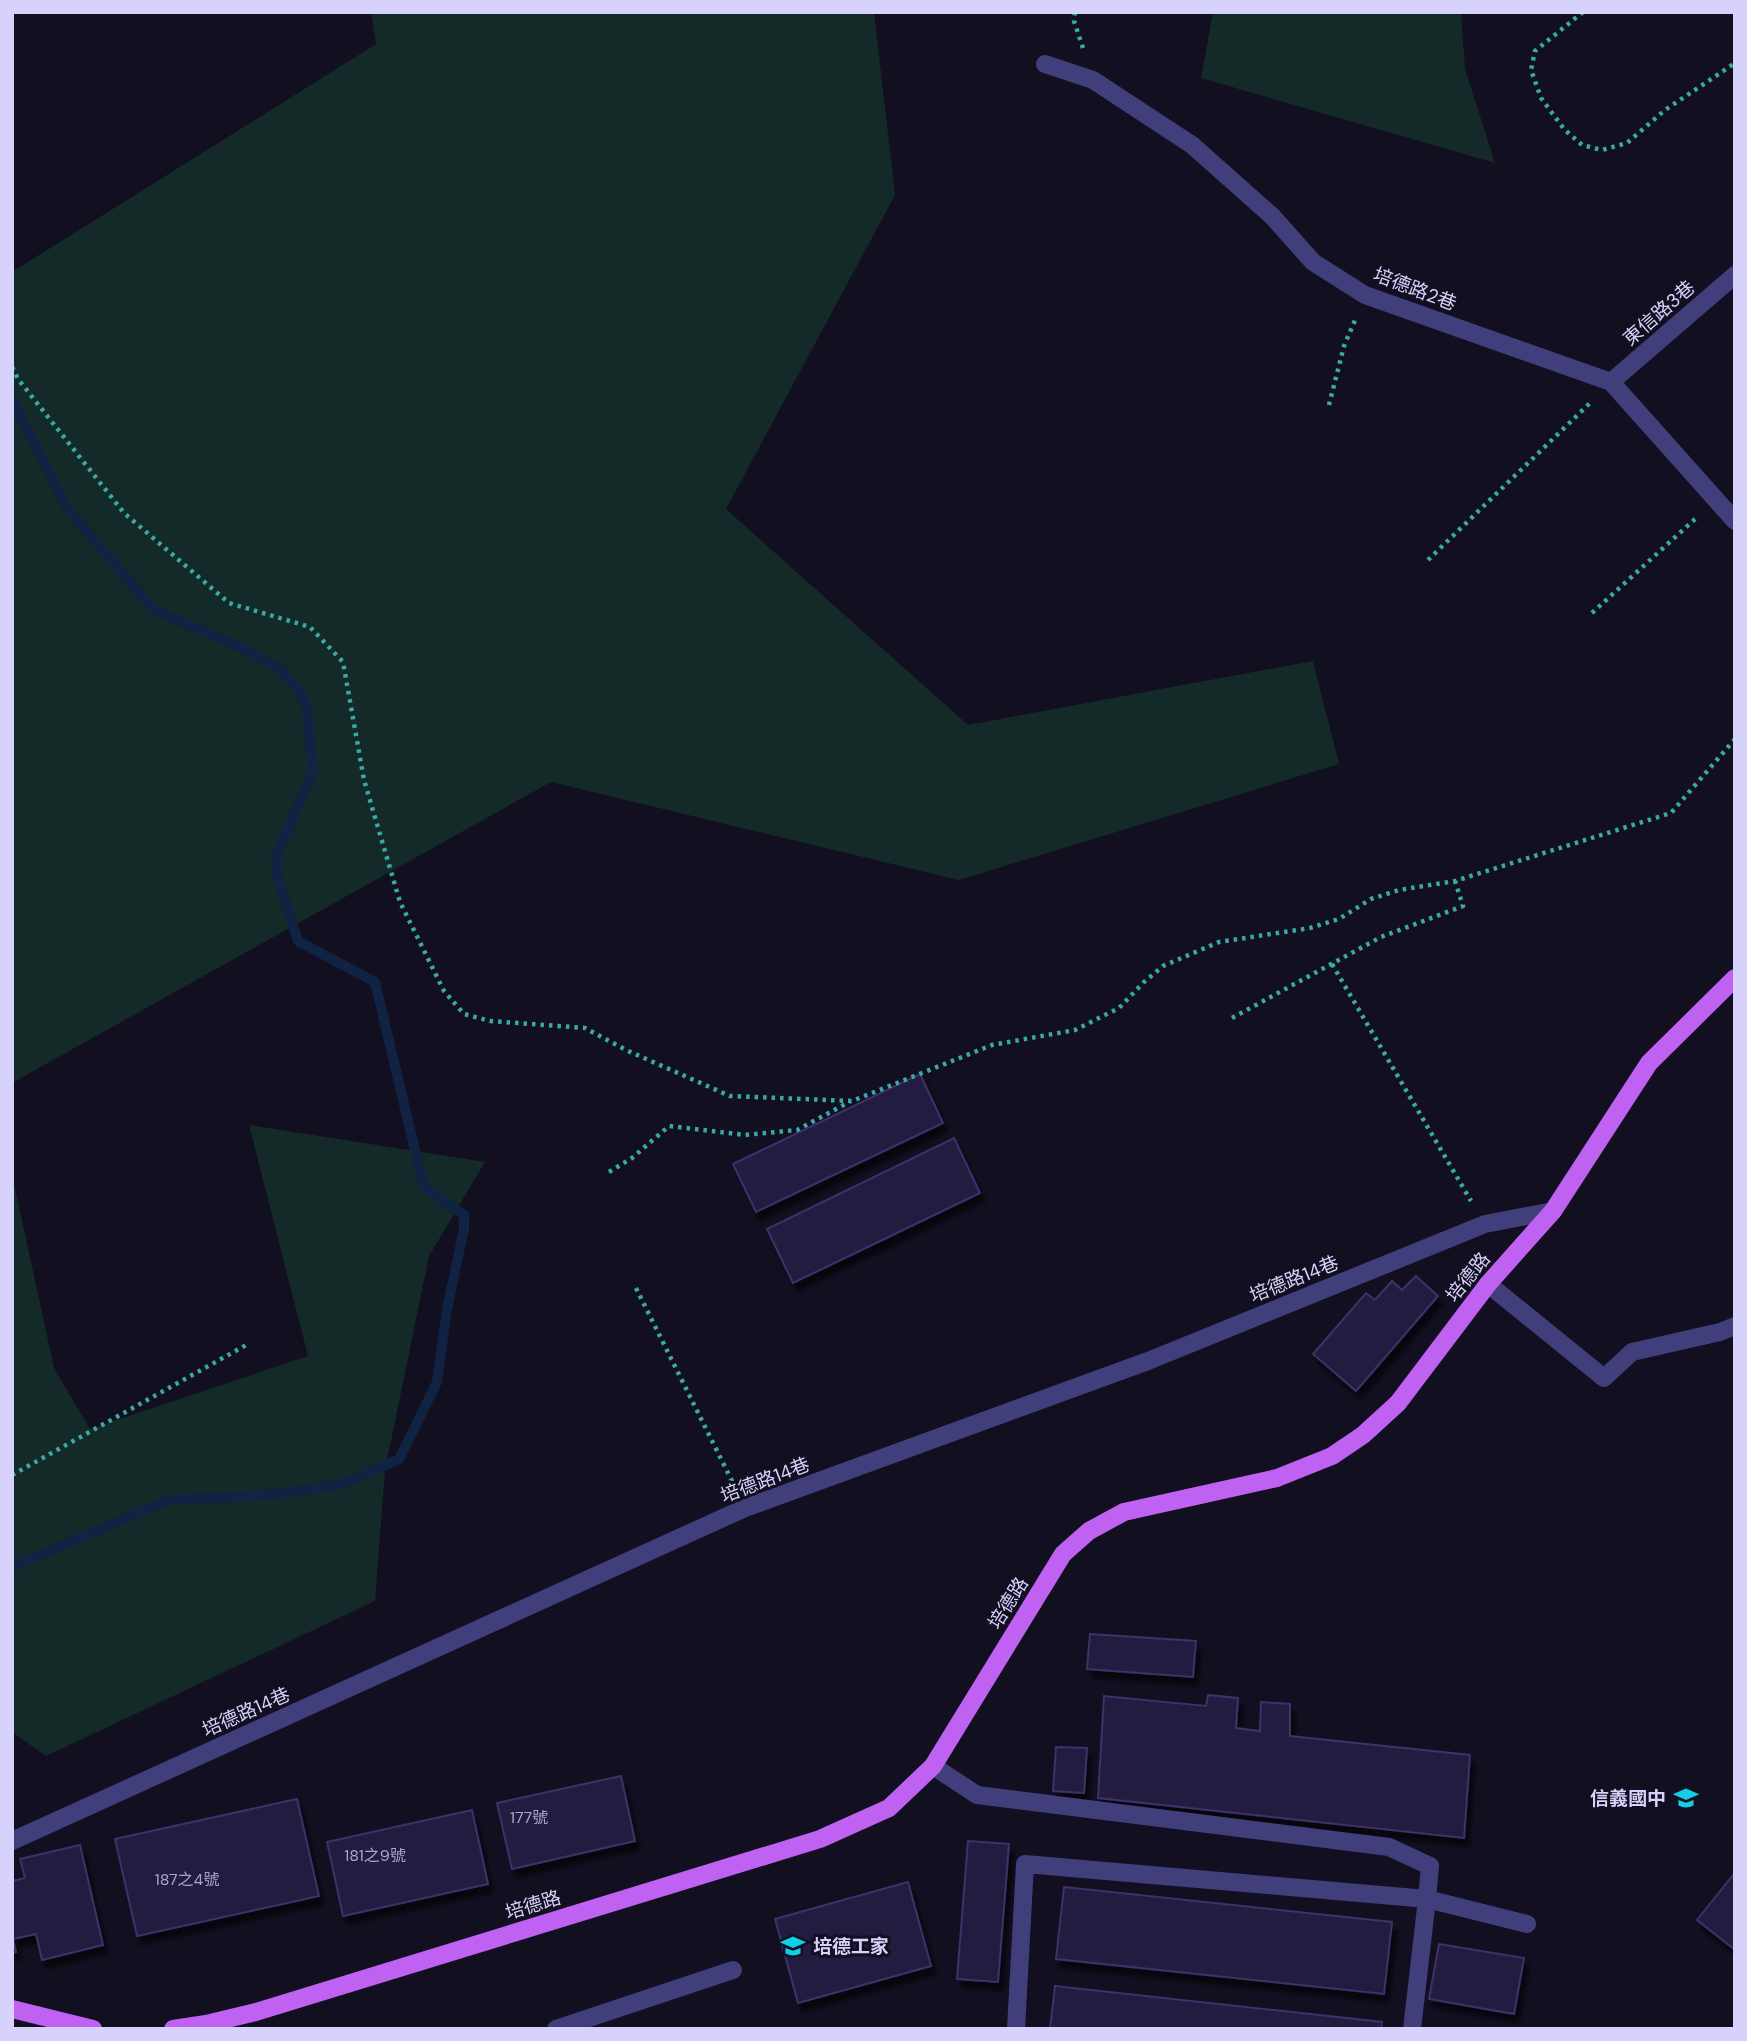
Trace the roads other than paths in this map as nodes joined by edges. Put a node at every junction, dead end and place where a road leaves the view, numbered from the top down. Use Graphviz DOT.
graph roads {
  1 [pos="1045,64"];
  2 [pos="1735,275"];
  3 [pos="1611,382"];
  4 [pos="1735,521"];
  5 [pos="1735,978"];
  6 [pos="1553,1211"];
  7 [pos="1488,1283"];
  8 [pos="1735,1326"];
  9 [pos="933,1766"];
  10 [pos="12,1840"];
  11 [pos="1427,1899"];
  12 [pos="1527,1924"];
  13 [pos="733,1970"];
  14 [pos="12,2009"];
  15 [pos="93,2029"];
  16 [pos="173,2029"];
  17 [pos="556,2029"];
  18 [pos="1016,2029"];
  19 [pos="1412,2029"];
  1 -- 3 [label="lane, 培德路2巷"];
  2 -- 3 [label="lane, 東信路3巷"];
  3 -- 4 [label="lane, 培德路2巷"];
  5 -- 6 [label="main road, 培德路"];
  6 -- 7 [label="main road, 培德路"];
  6 -- 10 [label="lane, 培德路14巷"];
  7 -- 8 [label="lane"];
  7 -- 9 [label="main road, 培德路"];
  9 -- 11 [label="lane"];
  9 -- 16 [label="main road, 培德路"];
  11 -- 12 [label="lane"];
  11 -- 18 [label="lane"];
  11 -- 19 [label="lane"];
  13 -- 17 [label="lane"];
  14 -- 15 [label="main road"];
}
